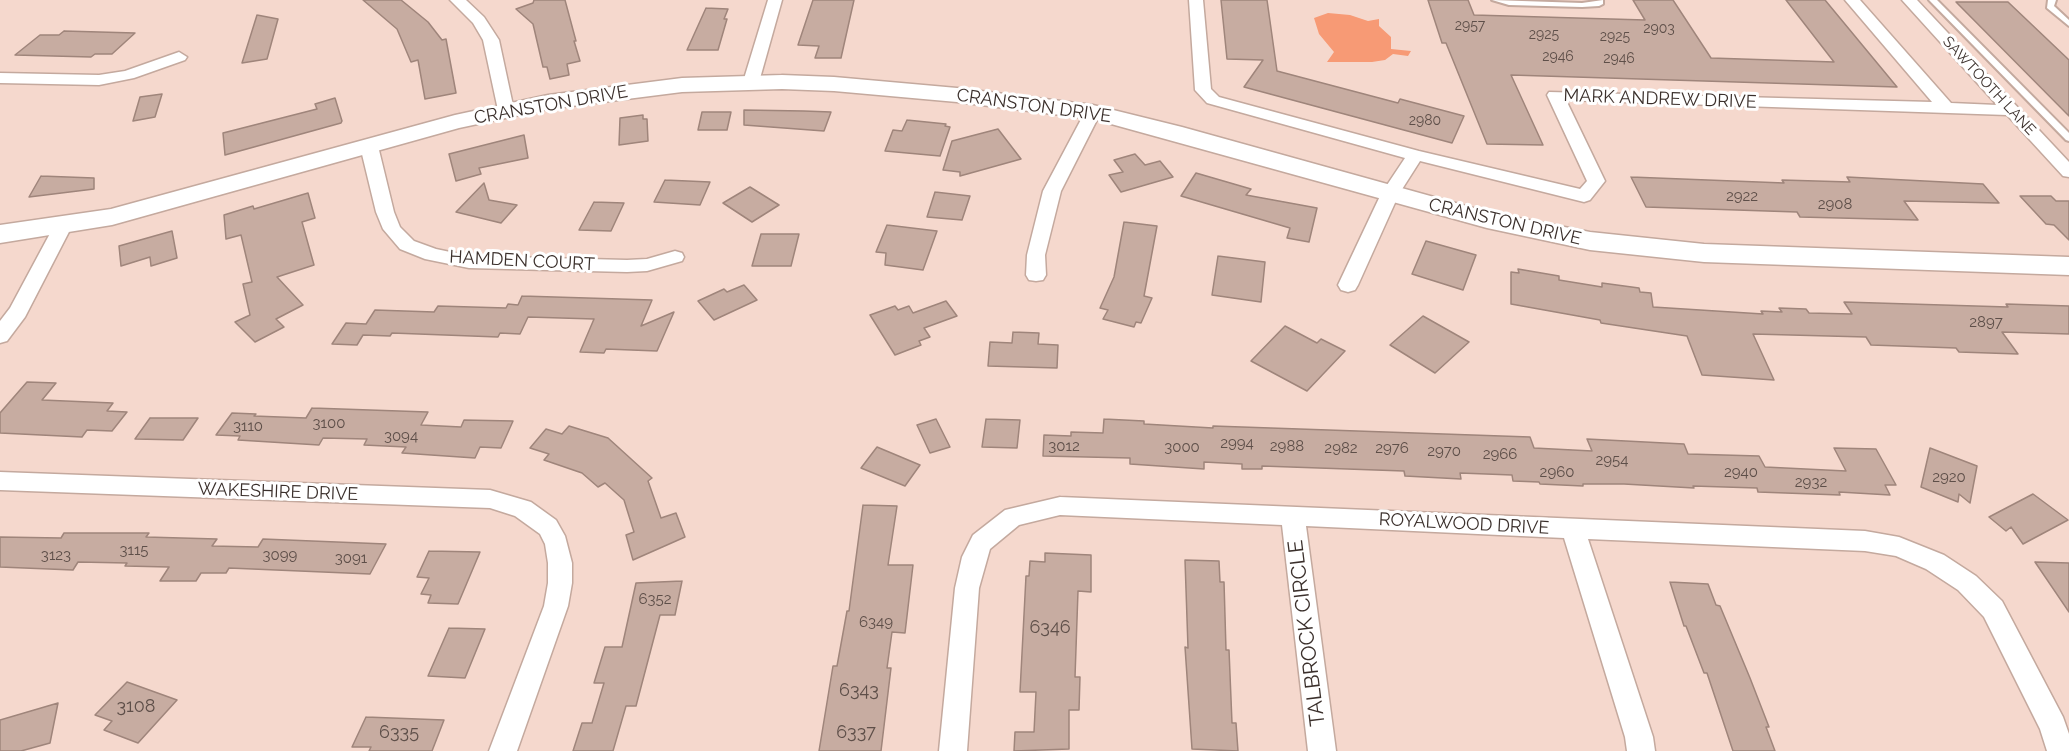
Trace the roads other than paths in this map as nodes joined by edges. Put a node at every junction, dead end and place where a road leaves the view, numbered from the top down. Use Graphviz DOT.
graph roads {
  1 [pos="775,0"];
  2 [pos="1196,0"];
  3 [pos="1496,0"];
  4 [pos="1599,0"];
  5 [pos="1852,0"];
  6 [pos="1909,0"];
  7 [pos="1933,0"];
  8 [pos="2052,0"];
  9 [pos="467,4"];
  10 [pos="2069,24"];
  11 [pos="179,57"];
  12 [pos="0,78"];
  13 [pos="751,82"];
  14 [pos="1946,108"];
  15 [pos="506,110"];
  16 [pos="2012,110"];
  17 [pos="1093,112"];
  18 [pos="2069,138"];
  19 [pos="369,146"];
  20 [pos="1415,155"];
  21 [pos="2067,167"];
  22 [pos="1390,194"];
  23 [pos="63,226"];
  24 [pos="0,234"];
  25 [pos="675,256"];
  26 [pos="2069,266"];
  27 [pos="1036,275"];
  28 [pos="1348,285"];
  29 [pos="0,336"];
  30 [pos="0,482"];
  31 [pos="1293,516"];
  32 [pos="1573,529"];
  33 [pos="502,751"];
  34 [pos="953,751"];
  35 [pos="1322,751"];
  36 [pos="1641,751"];
  37 [pos="2061,751"];
  1 -- 13 [label="street"];
  2 -- 20 [label="street, MARK ANDREW DRIVE"];
  3 -- 4 [label="lane"];
  5 -- 14 [label="street"];
  6 -- 16 [label="street, SAWTOOTH LANE"];
  7 -- 18 [label="lane"];
  8 -- 10 [label="lane"];
  9 -- 15 [label="street"];
  11 -- 12 [label="street"];
  13 -- 15 [label="street, CRANSTON DRIVE"];
  13 -- 17 [label="street, CRANSTON DRIVE"];
  14 -- 16 [label="street, MARK ANDREW DRIVE"];
  14 -- 20 [label="street, MARK ANDREW DRIVE"];
  15 -- 19 [label="street, CRANSTON DRIVE"];
  16 -- 21 [label="street, SAWTOOTH LANE"];
  17 -- 22 [label="street, CRANSTON DRIVE"];
  17 -- 27 [label="street"];
  19 -- 23 [label="street, CRANSTON DRIVE"];
  19 -- 25 [label="street, HAMDEN COURT"];
  20 -- 22 [label="street"];
  22 -- 26 [label="street, CRANSTON DRIVE"];
  22 -- 28 [label="street"];
  23 -- 24 [label="street, CRANSTON DRIVE"];
  23 -- 29 [label="street"];
  30 -- 33 [label="street, WAKESHIRE DRIVE"];
  31 -- 32 [label="street, ROYALWOOD DRIVE"];
  31 -- 34 [label="street, ROYALWOOD DRIVE"];
  31 -- 35 [label="street, TALBROCK CIRCLE"];
  32 -- 36 [label="street"];
  32 -- 37 [label="street, ROYALWOOD DRIVE"];
}
